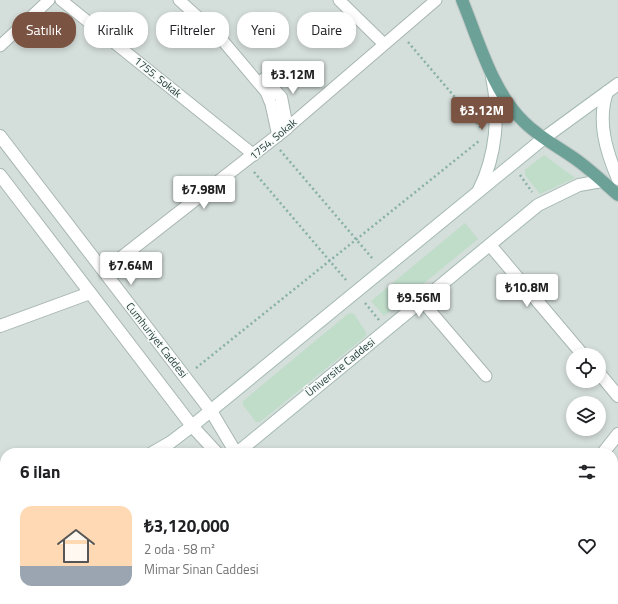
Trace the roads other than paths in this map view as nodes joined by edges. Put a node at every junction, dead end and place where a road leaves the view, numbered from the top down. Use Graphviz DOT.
graph roads {
  1 [pos="49,0"];
  2 [pos="61,0"];
  3 [pos="179,0"];
  4 [pos="339,0"];
  5 [pos="436,0"];
  6 [pos="462,0"];
  7 [pos="384,44"];
  8 [pos="0,46"];
  9 [pos="491,70"];
  10 [pos="264,79"];
  11 [pos="618,84"];
  12 [pos="607,92"];
  13 [pos="287,128"];
  14 [pos="0,136"];
  15 [pos="275,138"];
  16 [pos="544,138"];
  17 [pos="250,159"];
  18 [pos="0,175"];
  19 [pos="618,179"];
  20 [pos="602,181"];
  21 [pos="477,193"];
  22 [pos="618,195"];
  23 [pos="490,245"];
  24 [pos="104,271"];
  25 [pos="90,294"];
  26 [pos="422,300"];
  27 [pos="0,326"];
  28 [pos="578,348"];
  29 [pos="486,376"];
  30 [pos="606,381"];
  31 [pos="618,396"];
  32 [pos="211,411"];
  33 [pos="192,426"];
  34 [pos="618,434"];
  35 [pos="161,448"];
  36 [pos="212,448"];
  37 [pos="233,448"];
  38 [pos="242,448"];
  39 [pos="607,448"];
  1 -- 8 [label="street"];
  2 -- 17 [label="street, 1755. Sokak"];
  3 -- 15 [label="street"];
  4 -- 7 [label="street"];
  5 -- 7 [label="street, 1754. Sokak"];
  6 -- 9 [label="main road"];
  7 -- 13 [label="street, 1754. Sokak"];
  9 -- 16 [label="main road"];
  9 -- 21 [label="street"];
  10 -- 13 [label="street"];
  11 -- 12 [label="street"];
  12 -- 16 [label="street"];
  12 -- 19 [label="street"];
  13 -- 15 [label="street, 1754. Sokak"];
  14 -- 24 [label="street, Cumhuriyet Caddesi"];
  15 -- 17 [label="street, 1754. Sokak"];
  16 -- 20 [label="main road"];
  16 -- 21 [label="street"];
  17 -- 24 [label="street, 1754. Sokak"];
  18 -- 25 [label="street"];
  20 -- 22 [label="main road"];
  20 -- 23 [label="street, Üniversite Caddesi"];
  21 -- 32 [label="street"];
  23 -- 26 [label="street, Üniversite Caddesi"];
  23 -- 28 [label="street"];
  24 -- 32 [label="street, Cumhuriyet Caddesi"];
  25 -- 27 [label="street"];
  25 -- 33 [label="street"];
  26 -- 29 [label="street"];
  26 -- 38 [label="street, Üniversite Caddesi"];
  30 -- 31 [label="street"];
  32 -- 33 [label="street"];
  32 -- 37 [label="street, Cumhuriyet Caddesi"];
  33 -- 35 [label="street"];
  33 -- 36 [label="street"];
  34 -- 39 [label="street"];
}
